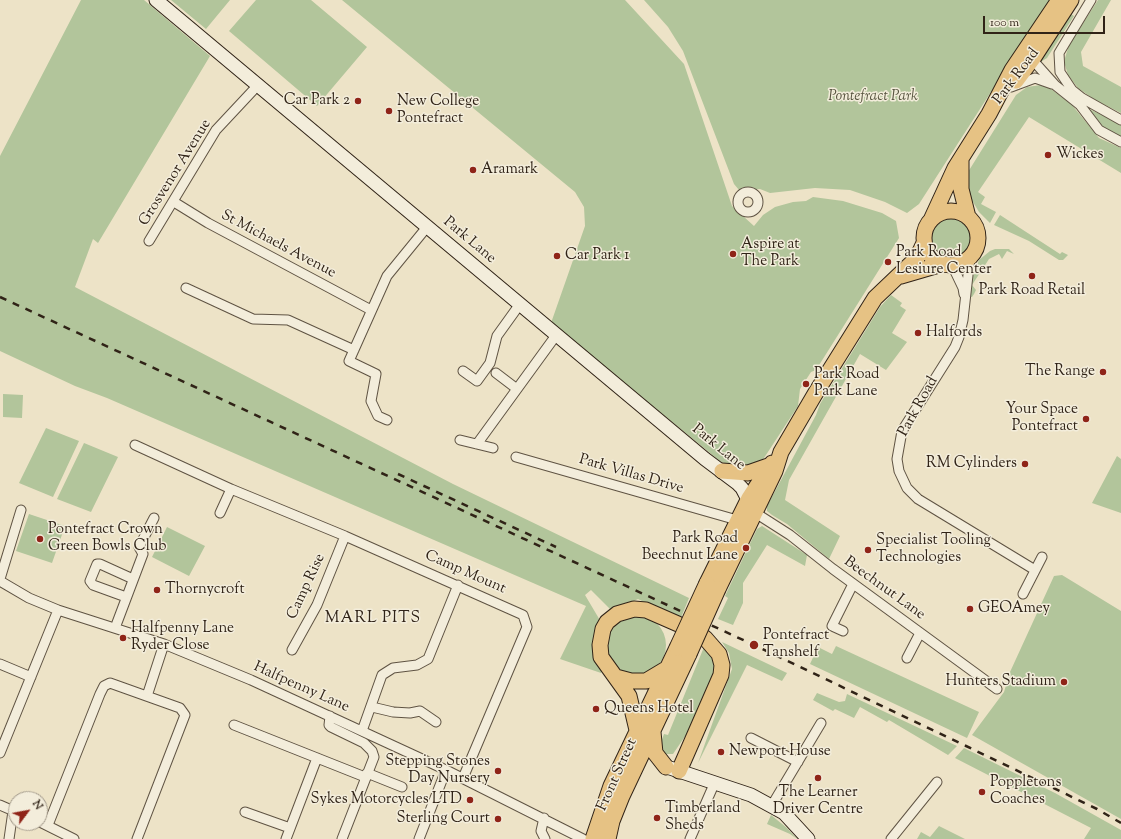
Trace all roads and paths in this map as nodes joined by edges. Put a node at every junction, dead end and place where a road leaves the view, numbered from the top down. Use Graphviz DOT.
graph roads {
  1 [pos="156,0"];
  2 [pos="1059,0"];
  3 [pos="1070,0"];
  4 [pos="1091,0"];
  5 [pos="1028,46"];
  6 [pos="1032,61"];
  7 [pos="259,84"];
  8 [pos="1055,85"];
  9 [pos="1011,87"];
  10 [pos="989,114"];
  11 [pos="1121,120"];
  12 [pos="1121,142"];
  13 [pos="961,160"];
  14 [pos="174,202"];
  15 [pos="932,218"];
  16 [pos="968,218"];
  17 [pos="427,227"];
  18 [pos="149,241"];
  19 [pos="924,243"];
  20 [pos="970,257"];
  21 [pos="947,265"];
  22 [pos="892,280"];
  23 [pos="186,288"];
  24 [pos="965,297"];
  25 [pos="520,304"];
  26 [pos="371,310"];
  27 [pos="557,334"];
  28 [pos="354,350"];
  29 [pos="463,372"];
  30 [pos="496,373"];
  31 [pos="517,389"];
  32 [pos="387,420"];
  33 [pos="460,440"];
  34 [pos="478,444"];
  35 [pos="135,445"];
  36 [pos="493,448"];
  37 [pos="781,452"];
  38 [pos="516,457"];
  39 [pos="768,466"];
  40 [pos="725,474"];
  41 [pos="231,489"];
  42 [pos="748,498"];
  43 [pos="21,510"];
  44 [pos="220,513"];
  45 [pos="744,516"];
  46 [pos="154,518"];
  47 [pos="345,536"];
  48 [pos="1042,557"];
  49 [pos="1035,570"];
  50 [pos="133,579"];
  51 [pos="0,580"];
  52 [pos="853,584"];
  53 [pos="458,585"];
  54 [pos="1023,594"];
  55 [pos="126,597"];
  56 [pos="58,610"];
  57 [pos="678,624"];
  58 [pos="115,628"];
  59 [pos="843,631"];
  60 [pos="920,633"];
  61 [pos="705,638"];
  62 [pos="164,644"];
  63 [pos="292,650"];
  64 [pos="907,658"];
  65 [pos="0,664"];
  66 [pos="672,673"];
  67 [pos="30,677"];
  68 [pos="616,677"];
  69 [pos="997,689"];
  70 [pos="147,696"];
  71 [pos="372,707"];
  72 [pos="330,716"];
  73 [pos="436,722"];
  74 [pos="821,722"];
  75 [pos="234,725"];
  76 [pos="638,730"];
  77 [pos="362,731"];
  78 [pos="653,731"];
  79 [pos="4,733"];
  80 [pos="751,738"];
  81 [pos="0,753"];
  82 [pos="317,758"];
  83 [pos="798,762"];
  84 [pos="673,769"];
  85 [pos="446,770"];
  86 [pos="366,775"];
  87 [pos="632,775"];
  88 [pos="462,778"];
  89 [pos="715,782"];
  90 [pos="937,782"];
  91 [pos="402,787"];
  92 [pos="772,805"];
  93 [pos="244,812"];
  94 [pos="48,815"];
  95 [pos="544,818"];
  96 [pos="48,826"];
  97 [pos="290,828"];
  98 [pos="64,836"];
  99 [pos="606,837"];
  100 [pos="74,839"];
  101 [pos="137,839"];
  102 [pos="286,839"];
  103 [pos="342,839"];
  104 [pos="418,839"];
  105 [pos="545,839"];
  106 [pos="583,839"];
  107 [pos="593,839"];
  108 [pos="690,839"];
  109 [pos="808,839"];
  110 [pos="891,839"];
  1 -- 7 [label="main road, Park Lane"];
  2 -- 5 [label="main road, Park Road"];
  3 -- 6 [label="main road, Park Road"];
  4 -- 11 [label="street"];
  5 -- 6 [label="street"];
  5 -- 10 [label="main road, Park Road"];
  6 -- 8 [label="street"];
  6 -- 9 [label="main road, Park Road"];
  7 -- 14 [label="street, Grosvenor Avenue"];
  7 -- 17 [label="main road, Park Lane"];
  8 -- 9 [label="street"];
  8 -- 12 [label="street"];
  9 -- 10 [label="main road, Park Road"];
  10 -- 13 [label="main road, Park Road"];
  13 -- 15 [label="main road, Park Road"];
  13 -- 16 [label="main road, Park Road"];
  14 -- 18 [label="street, Grosvenor Avenue"];
  14 -- 26 [label="street, St Michaels Avenue"];
  15 -- 16 [label="main road"];
  15 -- 19 [label="main road, Park Road"];
  16 -- 20 [label="main road, Park Road"];
  17 -- 25 [label="main road, Park Lane"];
  17 -- 26 [label="street"];
  19 -- 21 [label="main road, Park Road"];
  19 -- 22 [label="main road, Park Road"];
  20 -- 21 [label="main road, Park Road"];
  20 -- 24 [label="street, Park Road"];
  21 -- 22 [label="main road, Park Road"];
  21 -- 24 [label="street, Park Road"];
  22 -- 37 [label="main road, Park Road"];
  23 -- 28 [label="street"];
  24 -- 49 [label="street, Park Road"];
  25 -- 27 [label="main road, Park Lane"];
  25 -- 29 [label="street"];
  26 -- 28 [label="street"];
  27 -- 31 [label="street"];
  27 -- 40 [label="main road, Park Lane"];
  28 -- 32 [label="street"];
  30 -- 31 [label="street"];
  31 -- 34 [label="street"];
  33 -- 34 [label="street"];
  34 -- 36 [label="street"];
  35 -- 41 [label="street, Camp Mount"];
  37 -- 39 [label="main road, Park Road"];
  37 -- 45 [label="main road, Park Road"];
  38 -- 45 [label="street, Park Villas Drive"];
  39 -- 40 [label="main road"];
  39 -- 42 [label="main road, Park Road"];
  40 -- 42 [label="main road, Park Lane"];
  40 -- 45 [label="main road"];
  41 -- 44 [label="street"];
  41 -- 47 [label="street, Camp Mount"];
  42 -- 45 [label="main road, Park Road"];
  43 -- 51 [label="street"];
  45 -- 52 [label="street, Beechnut Lane"];
  45 -- 66 [label="main road, Park Road, bridge"];
  46 -- 50 [label="street"];
  47 -- 53 [label="street, Camp Mount"];
  47 -- 63 [label="street, Camp Rise"];
  48 -- 49 [label="street"];
  49 -- 54 [label="street"];
  50 -- 55 [label="street"];
  50 -- 55 [label="street"];
  51 -- 56 [label="street, Halfpenny Lane"];
  52 -- 59 [label="street"];
  52 -- 60 [label="street, Beechnut Lane"];
  53 -- 71 [label="street"];
  53 -- 88 [label="street, Camp Mount"];
  55 -- 58 [label="street"];
  56 -- 58 [label="street, Halfpenny Lane"];
  56 -- 67 [label="street"];
  57 -- 68 [label="main road"];
  58 -- 62 [label="street, Halfpenny Lane"];
  60 -- 64 [label="street"];
  60 -- 69 [label="street, Beechnut Lane"];
  61 -- 84 [label="main road"];
  62 -- 70 [label="street"];
  62 -- 72 [label="street, Halfpenny Lane"];
  65 -- 67 [label="street"];
  66 -- 68 [label="main road"];
  66 -- 76 [label="main road, Front Street"];
  66 -- 78 [label="main road, Front Street"];
  67 -- 79 [label="street"];
  68 -- 76 [label="main road"];
  70 -- 94 [label="street"];
  70 -- 101 [label="street"];
  71 -- 73 [label="street"];
  71 -- 77 [label="street"];
  72 -- 77 [label="street, Halfpenny Lane"];
  72 -- 86 [label="street"];
  74 -- 83 [label="street"];
  75 -- 82 [label="street"];
  76 -- 107 [label="main road, Front Street"];
  77 -- 85 [label="street, Halfpenny Lane"];
  78 -- 84 [label="main road"];
  78 -- 87 [label="main road, Front Street"];
  79 -- 81 [label="street"];
  80 -- 83 [label="street"];
  82 -- 86 [label="street"];
  82 -- 97 [label="street"];
  83 -- 92 [label="street"];
  84 -- 87 [label="main road"];
  84 -- 89 [label="main road"];
  85 -- 88 [label="street, Halfpenny Lane"];
  85 -- 104 [label="street"];
  86 -- 91 [label="street"];
  86 -- 103 [label="street"];
  87 -- 99 [label="main road, Front Street"];
  88 -- 95 [label="street, Halfpenny Lane"];
  89 -- 92 [label="main road"];
  89 -- 108 [label="street"];
  90 -- 110 [label="street"];
  92 -- 109 [label="main road"];
  93 -- 97 [label="street"];
  95 -- 105 [label="street"];
  95 -- 106 [label="street, Halfpenny Lane"];
  96 -- 98 [label="street"];
  97 -- 102 [label="street"];
  98 -- 100 [label="street"];
}
